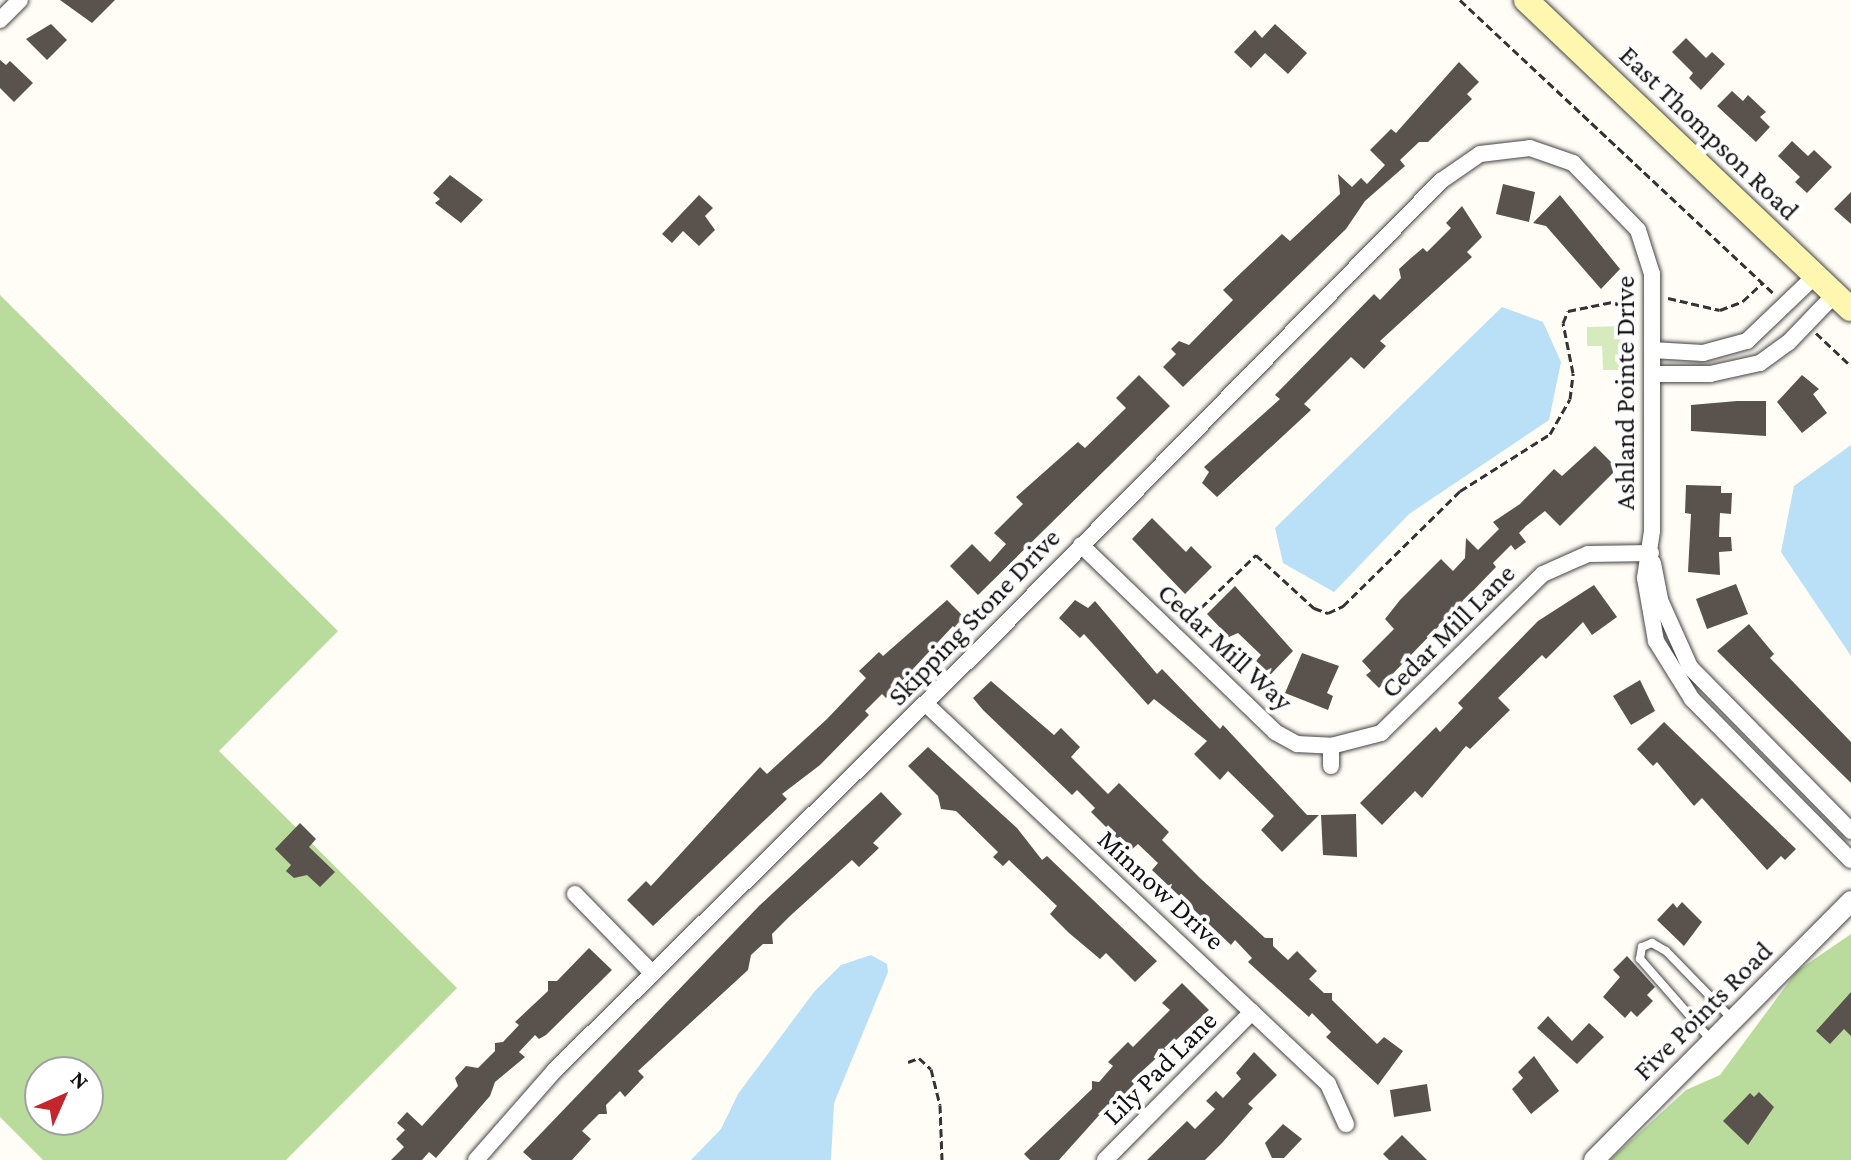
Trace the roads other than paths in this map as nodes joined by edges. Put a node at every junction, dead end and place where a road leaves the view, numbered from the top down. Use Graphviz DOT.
graph roads {
  1 [pos="20,0"];
  2 [pos="1526,0"];
  3 [pos="0,20"];
  4 [pos="1530,148"];
  5 [pos="1815,276"];
  6 [pos="1843,302"];
  7 [pos="1722,349"];
  8 [pos="1652,350"];
  9 [pos="1726,372"];
  10 [pos="1652,374"];
  11 [pos="1081,545"];
  12 [pos="1651,553"];
  13 [pos="926,704"];
  14 [pos="1331,746"];
  15 [pos="1331,766"];
  16 [pos="1800,781"];
  17 [pos="1786,795"];
  18 [pos="1851,831"];
  19 [pos="1851,860"];
  20 [pos="575,894"];
  21 [pos="1851,901"];
  22 [pos="652,973"];
  23 [pos="1252,1012"];
  24 [pos="1733,1020"];
  25 [pos="1712,1041"];
  26 [pos="1346,1124"];
  27 [pos="476,1160"];
  28 [pos="1105,1160"];
  29 [pos="1594,1160"];
  1 -- 3 [label="street"];
  2 -- 5 [label="main road, East Thompson Road"];
  4 -- 8 [label="street, Ashland Pointe Drive"];
  4 -- 11 [label="street, Skipping Stone Drive"];
  5 -- 6 [label="main road, East Thompson Road"];
  5 -- 7 [label="street"];
  6 -- 9 [label="street"];
  7 -- 8 [label="street"];
  7 -- 9 [label="street"];
  8 -- 10 [label="street, Ashland Pointe Drive"];
  9 -- 10 [label="street"];
  10 -- 12 [label="street, Ashland Pointe Drive"];
  11 -- 13 [label="street, Skipping Stone Drive"];
  11 -- 14 [label="street, Cedar Mill Way"];
  12 -- 14 [label="street, Cedar Mill Lane"];
  12 -- 16 [label="street, Ashland Pointe Drive"];
  12 -- 17 [label="street, Ashland Pointe Drive"];
  13 -- 22 [label="street, Skipping Stone Drive"];
  13 -- 23 [label="street, Minnow Drive"];
  14 -- 15 [label="street"];
  16 -- 17 [label="street"];
  16 -- 18 [label="street, Ashland Pointe Drive"];
  17 -- 19 [label="street, Ashland Pointe Drive"];
  20 -- 22 [label="street"];
  21 -- 24 [label="street, Five Points Road"];
  22 -- 27 [label="street, Skipping Stone Drive"];
  23 -- 26 [label="street, Minnow Drive"];
  23 -- 28 [label="street, Lily Pad Lane"];
  24 -- 25 [label="street, Five Points Road"];
  24 -- 25 [label="lane"];
  25 -- 29 [label="street, Five Points Road"];
}
